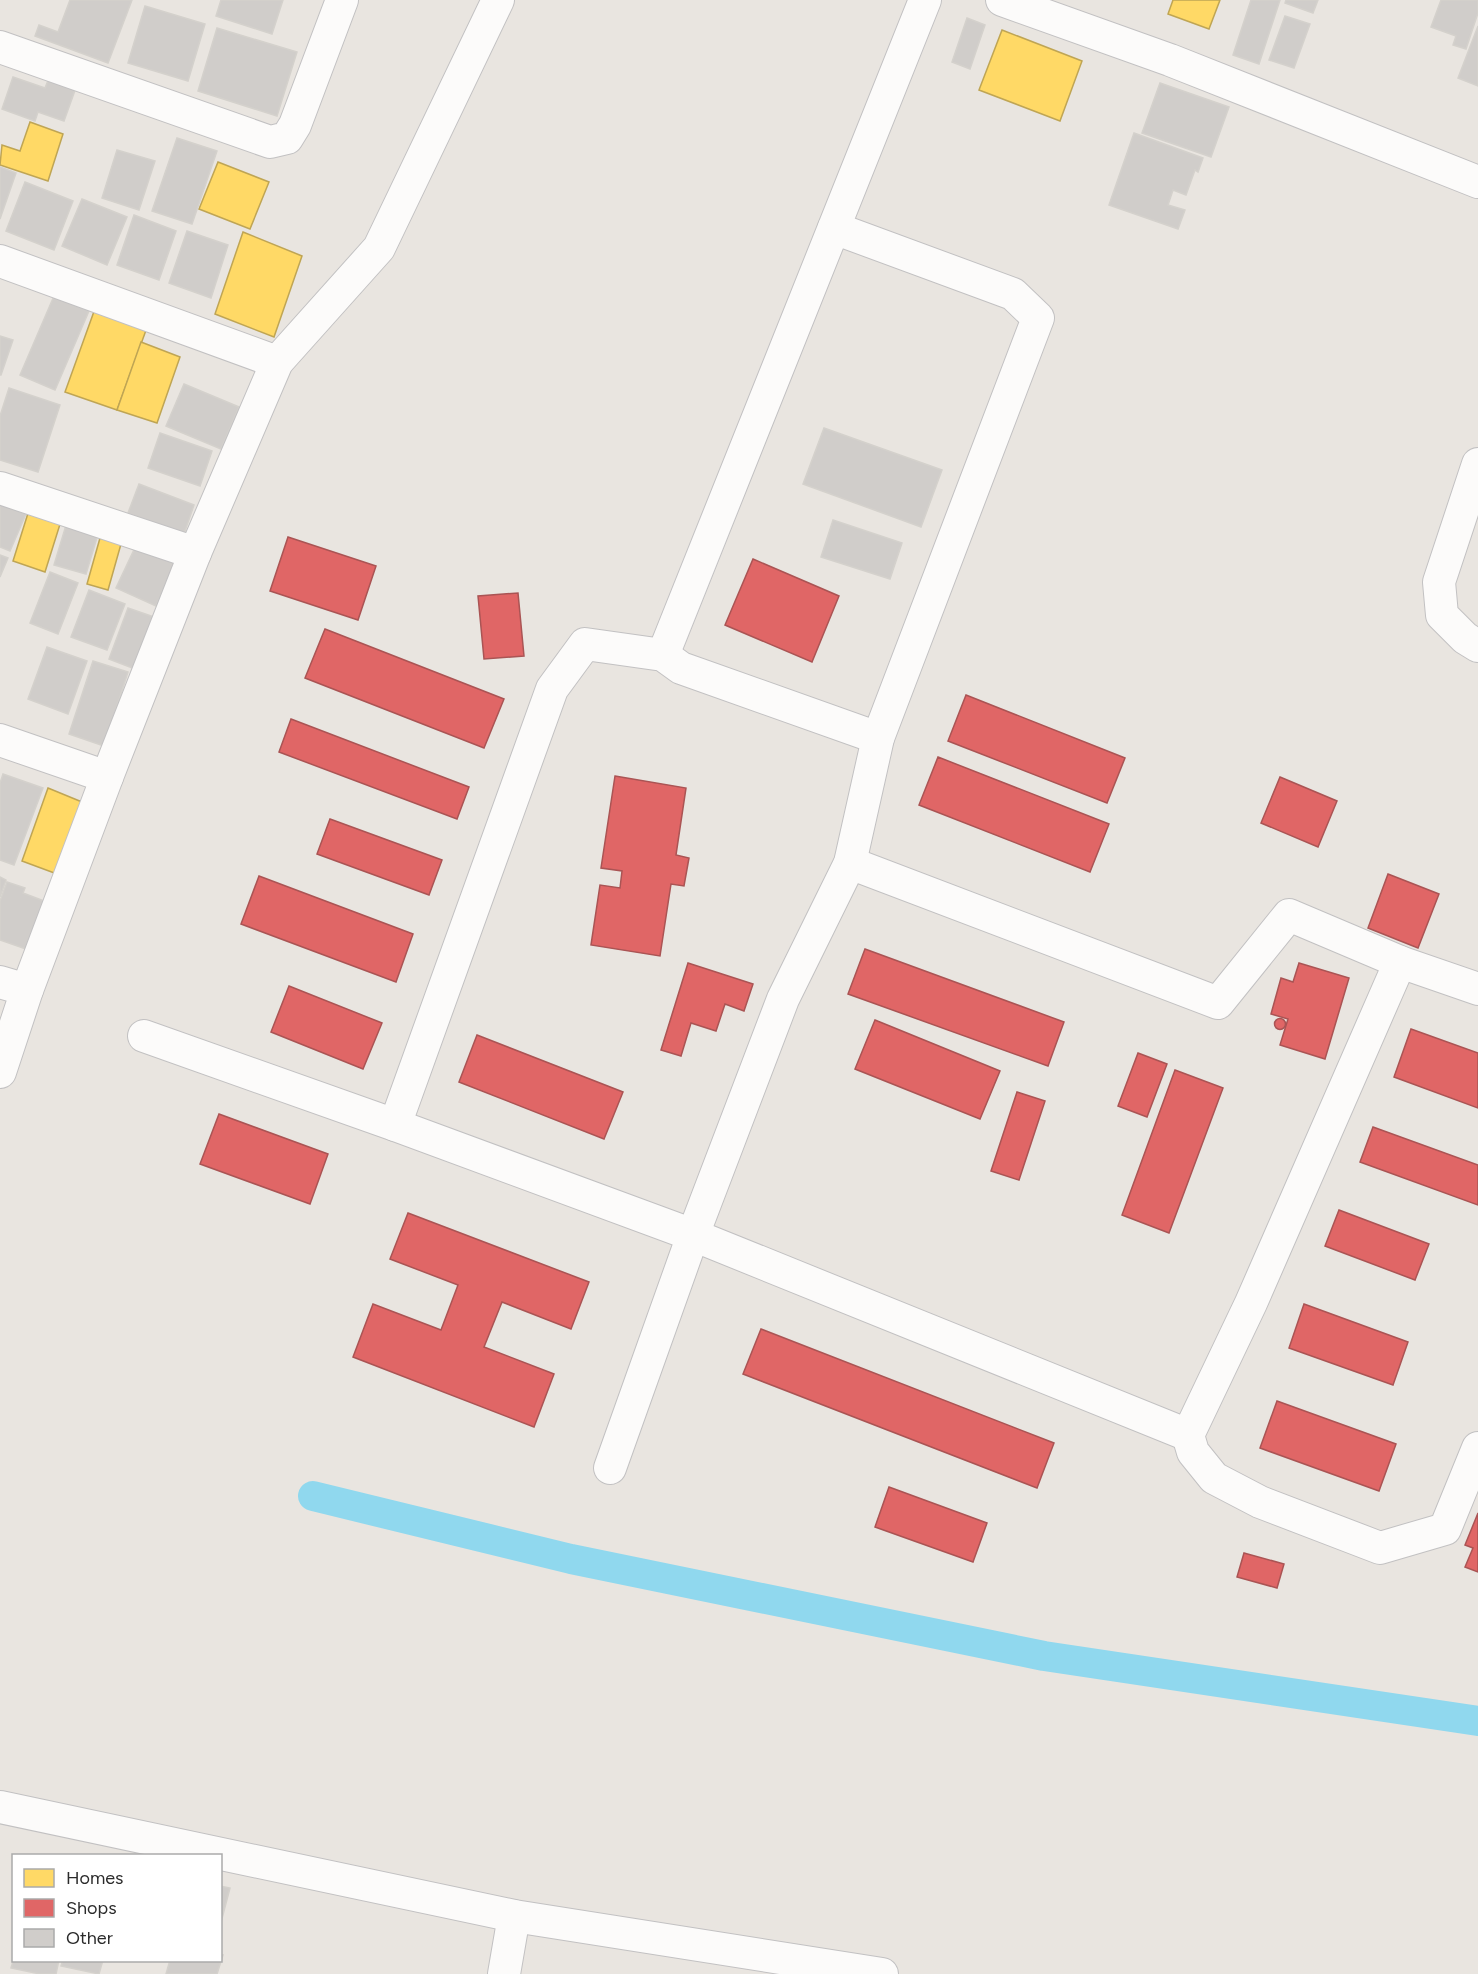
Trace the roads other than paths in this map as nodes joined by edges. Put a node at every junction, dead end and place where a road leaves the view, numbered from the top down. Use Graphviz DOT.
graph roads {
  1 [pos="342,0"];
  2 [pos="498,0"];
  3 [pos="925,0"];
  4 [pos="1002,0"];
  5 [pos="0,47"];
  6 [pos="1478,182"];
  7 [pos="834,228"];
  8 [pos="0,261"];
  9 [pos="277,362"];
  10 [pos="1478,464"];
  11 [pos="0,488"];
  12 [pos="195,553"];
  13 [pos="1478,646"];
  14 [pos="663,655"];
  15 [pos="878,738"];
  16 [pos="0,740"];
  17 [pos="107,777"];
  18 [pos="850,863"];
  19 [pos="1400,962"];
  20 [pos="14,986"];
  21 [pos="1478,989"];
  22 [pos="144,1036"];
  23 [pos="0,1072"];
  24 [pos="395,1125"];
  25 [pos="693,1235"];
  26 [pos="1188,1435"];
  27 [pos="1478,1448"];
  28 [pos="610,1468"];
  29 [pos="0,1807"];
  30 [pos="222,1854"];
  31 [pos="222,1854"];
  32 [pos="514,1916"];
  33 [pos="504,1974"];
  34 [pos="882,1974"];
  1 -- 5 [label="street"];
  2 -- 9 [label="street"];
  3 -- 7 [label="street"];
  4 -- 6 [label="street"];
  7 -- 14 [label="street"];
  7 -- 15 [label="street"];
  8 -- 9 [label="street"];
  9 -- 12 [label="street"];
  10 -- 13 [label="street"];
  11 -- 12 [label="street"];
  12 -- 17 [label="street"];
  14 -- 15 [label="street"];
  14 -- 24 [label="street"];
  15 -- 18 [label="street"];
  16 -- 17 [label="street"];
  17 -- 20 [label="street"];
  18 -- 19 [label="street"];
  18 -- 25 [label="street"];
  19 -- 21 [label="street"];
  19 -- 26 [label="street"];
  20 -- 23 [label="street"];
  22 -- 24 [label="street"];
  24 -- 25 [label="street"];
  25 -- 26 [label="street"];
  25 -- 28 [label="street"];
  26 -- 27 [label="street"];
  29 -- 30 [label="street"];
  31 -- 32 [label="street"];
  32 -- 33 [label="street"];
  32 -- 34 [label="street"];
}
